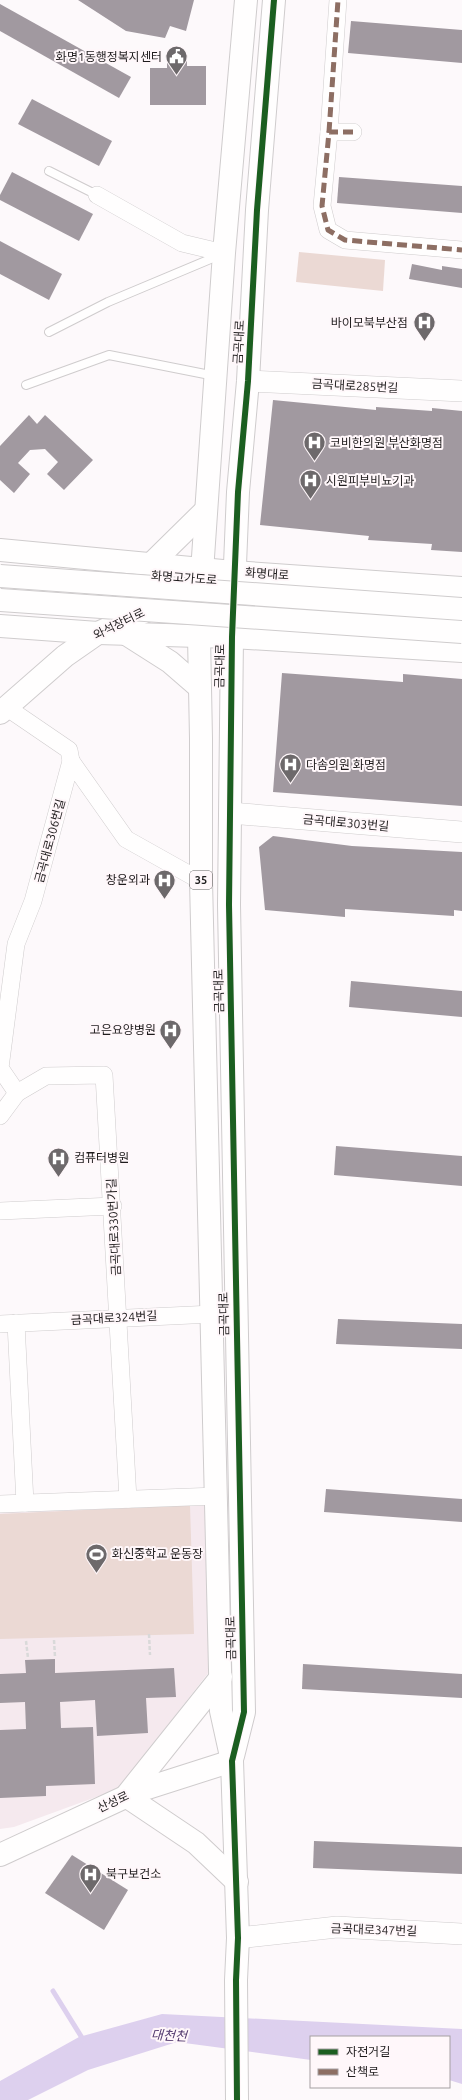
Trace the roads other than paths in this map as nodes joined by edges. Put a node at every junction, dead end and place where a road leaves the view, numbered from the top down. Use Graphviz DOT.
graph roads {
  1 [pos="246,0"];
  2 [pos="274,0"];
  3 [pos="338,0"];
  4 [pos="329,132"];
  5 [pos="353,132"];
  6 [pos="49,171"];
  7 [pos="97,195"];
  8 [pos="462,250"];
  9 [pos="224,253"];
  10 [pos="49,332"];
  11 [pos="215,376"];
  12 [pos="248,382"];
  13 [pos="26,385"];
  14 [pos="462,391"];
  15 [pos="206,510"];
  16 [pos="0,550"];
  17 [pos="152,564"];
  18 [pos="233,572"];
  19 [pos="0,576"];
  20 [pos="202,577"];
  21 [pos="462,588"];
  22 [pos="0,600"];
  23 [pos="462,609"];
  24 [pos="0,626"];
  25 [pos="98,632"];
  26 [pos="462,632"];
  27 [pos="125,633"];
  28 [pos="199,636"];
  29 [pos="232,637"];
  30 [pos="462,651"];
  31 [pos="200,688"];
  32 [pos="3,710"];
  33 [pos="72,761"];
  34 [pos="230,813"];
  35 [pos="462,832"];
  36 [pos="201,881"];
  37 [pos="17,1093"];
  38 [pos="0,1116"];
  39 [pos="113,1206"];
  40 [pos="0,1211"];
  41 [pos="213,1314"];
  42 [pos="119,1318"];
  43 [pos="8,1324"];
  44 [pos="217,1496"];
  45 [pos="128,1499"];
  46 [pos="25,1503"];
  47 [pos="0,1504"];
  48 [pos="221,1677"];
  49 [pos="232,1761"];
  50 [pos="126,1796"];
  51 [pos="0,1855"];
  52 [pos="237,1882"];
  53 [pos="462,1934"];
  54 [pos="238,1938"];
  55 [pos="237,2100"];
  1 -- 9 [label="main road, 금곡대로 / 35"];
  2 -- 12 [label="main road, 금곡대로 / 35"];
  3 -- 4 [label="street"];
  4 -- 5 [label="street"];
  4 -- 8 [label="street"];
  6 -- 7 [label="lane"];
  7 -- 9 [label="street"];
  9 -- 10 [label="lane"];
  9 -- 11 [label="main road, 금곡대로 / 35"];
  11 -- 13 [label="lane"];
  11 -- 15 [label="main road, 금곡대로 / 35"];
  12 -- 14 [label="street, 금곡대로285번길"];
  12 -- 18 [label="main road, 금곡대로 / 35"];
  15 -- 17 [label="main road"];
  15 -- 20 [label="main road, 금곡대로 / 35"];
  16 -- 17 [label="main road, 화명대로"];
  17 -- 20 [label="main road, 화명대로"];
  18 -- 20 [label="main road, 화명대로"];
  18 -- 21 [label="main road, 화명대로"];
  18 -- 29 [label="main road, 금곡대로 / 35"];
  19 -- 23 [label="main road, 화명고가도로, bridge"];
  20 -- 25 [label="main road, 와석장터로"];
  20 -- 28 [label="main road, 금곡대로 / 35"];
  22 -- 26 [label="main road, bridge"];
  24 -- 25 [label="main road"];
  25 -- 27 [label="main road"];
  25 -- 32 [label="main road, 와석장터로"];
  27 -- 28 [label="main road"];
  27 -- 31 [label="main road"];
  28 -- 29 [label="main road"];
  28 -- 31 [label="main road, 금곡대로 / 35"];
  29 -- 30 [label="main road"];
  29 -- 34 [label="main road, 금곡대로 / 35"];
  31 -- 36 [label="main road, 금곡대로 / 35"];
  32 -- 33 [label="street"];
  33 -- 36 [label="street"];
  33 -- 37 [label="street, 금곡대로306번길"];
  34 -- 35 [label="street, 금곡대로303번길"];
  34 -- 49 [label="main road, 금곡대로 / 35"];
  36 -- 41 [label="main road, 금곡대로 / 35"];
  37 -- 38 [label="street, 금곡대로330번가길"];
  37 -- 39 [label="street, 금곡대로330번가길"];
  39 -- 40 [label="street"];
  39 -- 42 [label="street, 금곡대로330번가길"];
  41 -- 42 [label="street, 금곡대로324번길"];
  41 -- 44 [label="main road, 금곡대로 / 35"];
  42 -- 43 [label="street, 금곡대로324번길"];
  42 -- 45 [label="street, 금곡대로330번가길"];
  43 -- 46 [label="street, 금곡대로324번길"];
  44 -- 45 [label="street"];
  44 -- 48 [label="main road, 금곡대로 / 35"];
  45 -- 46 [label="street"];
  46 -- 47 [label="street"];
  48 -- 49 [label="main road, 금곡대로 / 35"];
  48 -- 50 [label="main road"];
  49 -- 50 [label="main road, 산성로"];
  49 -- 52 [label="main road, 금곡대로 / 35"];
  50 -- 51 [label="main road, 산성로"];
  50 -- 52 [label="main road"];
  52 -- 54 [label="main road, 금곡대로 / 35"];
  53 -- 54 [label="street, 금곡대로347번길"];
  54 -- 55 [label="main road, 금곡대로 / 35"];
}
